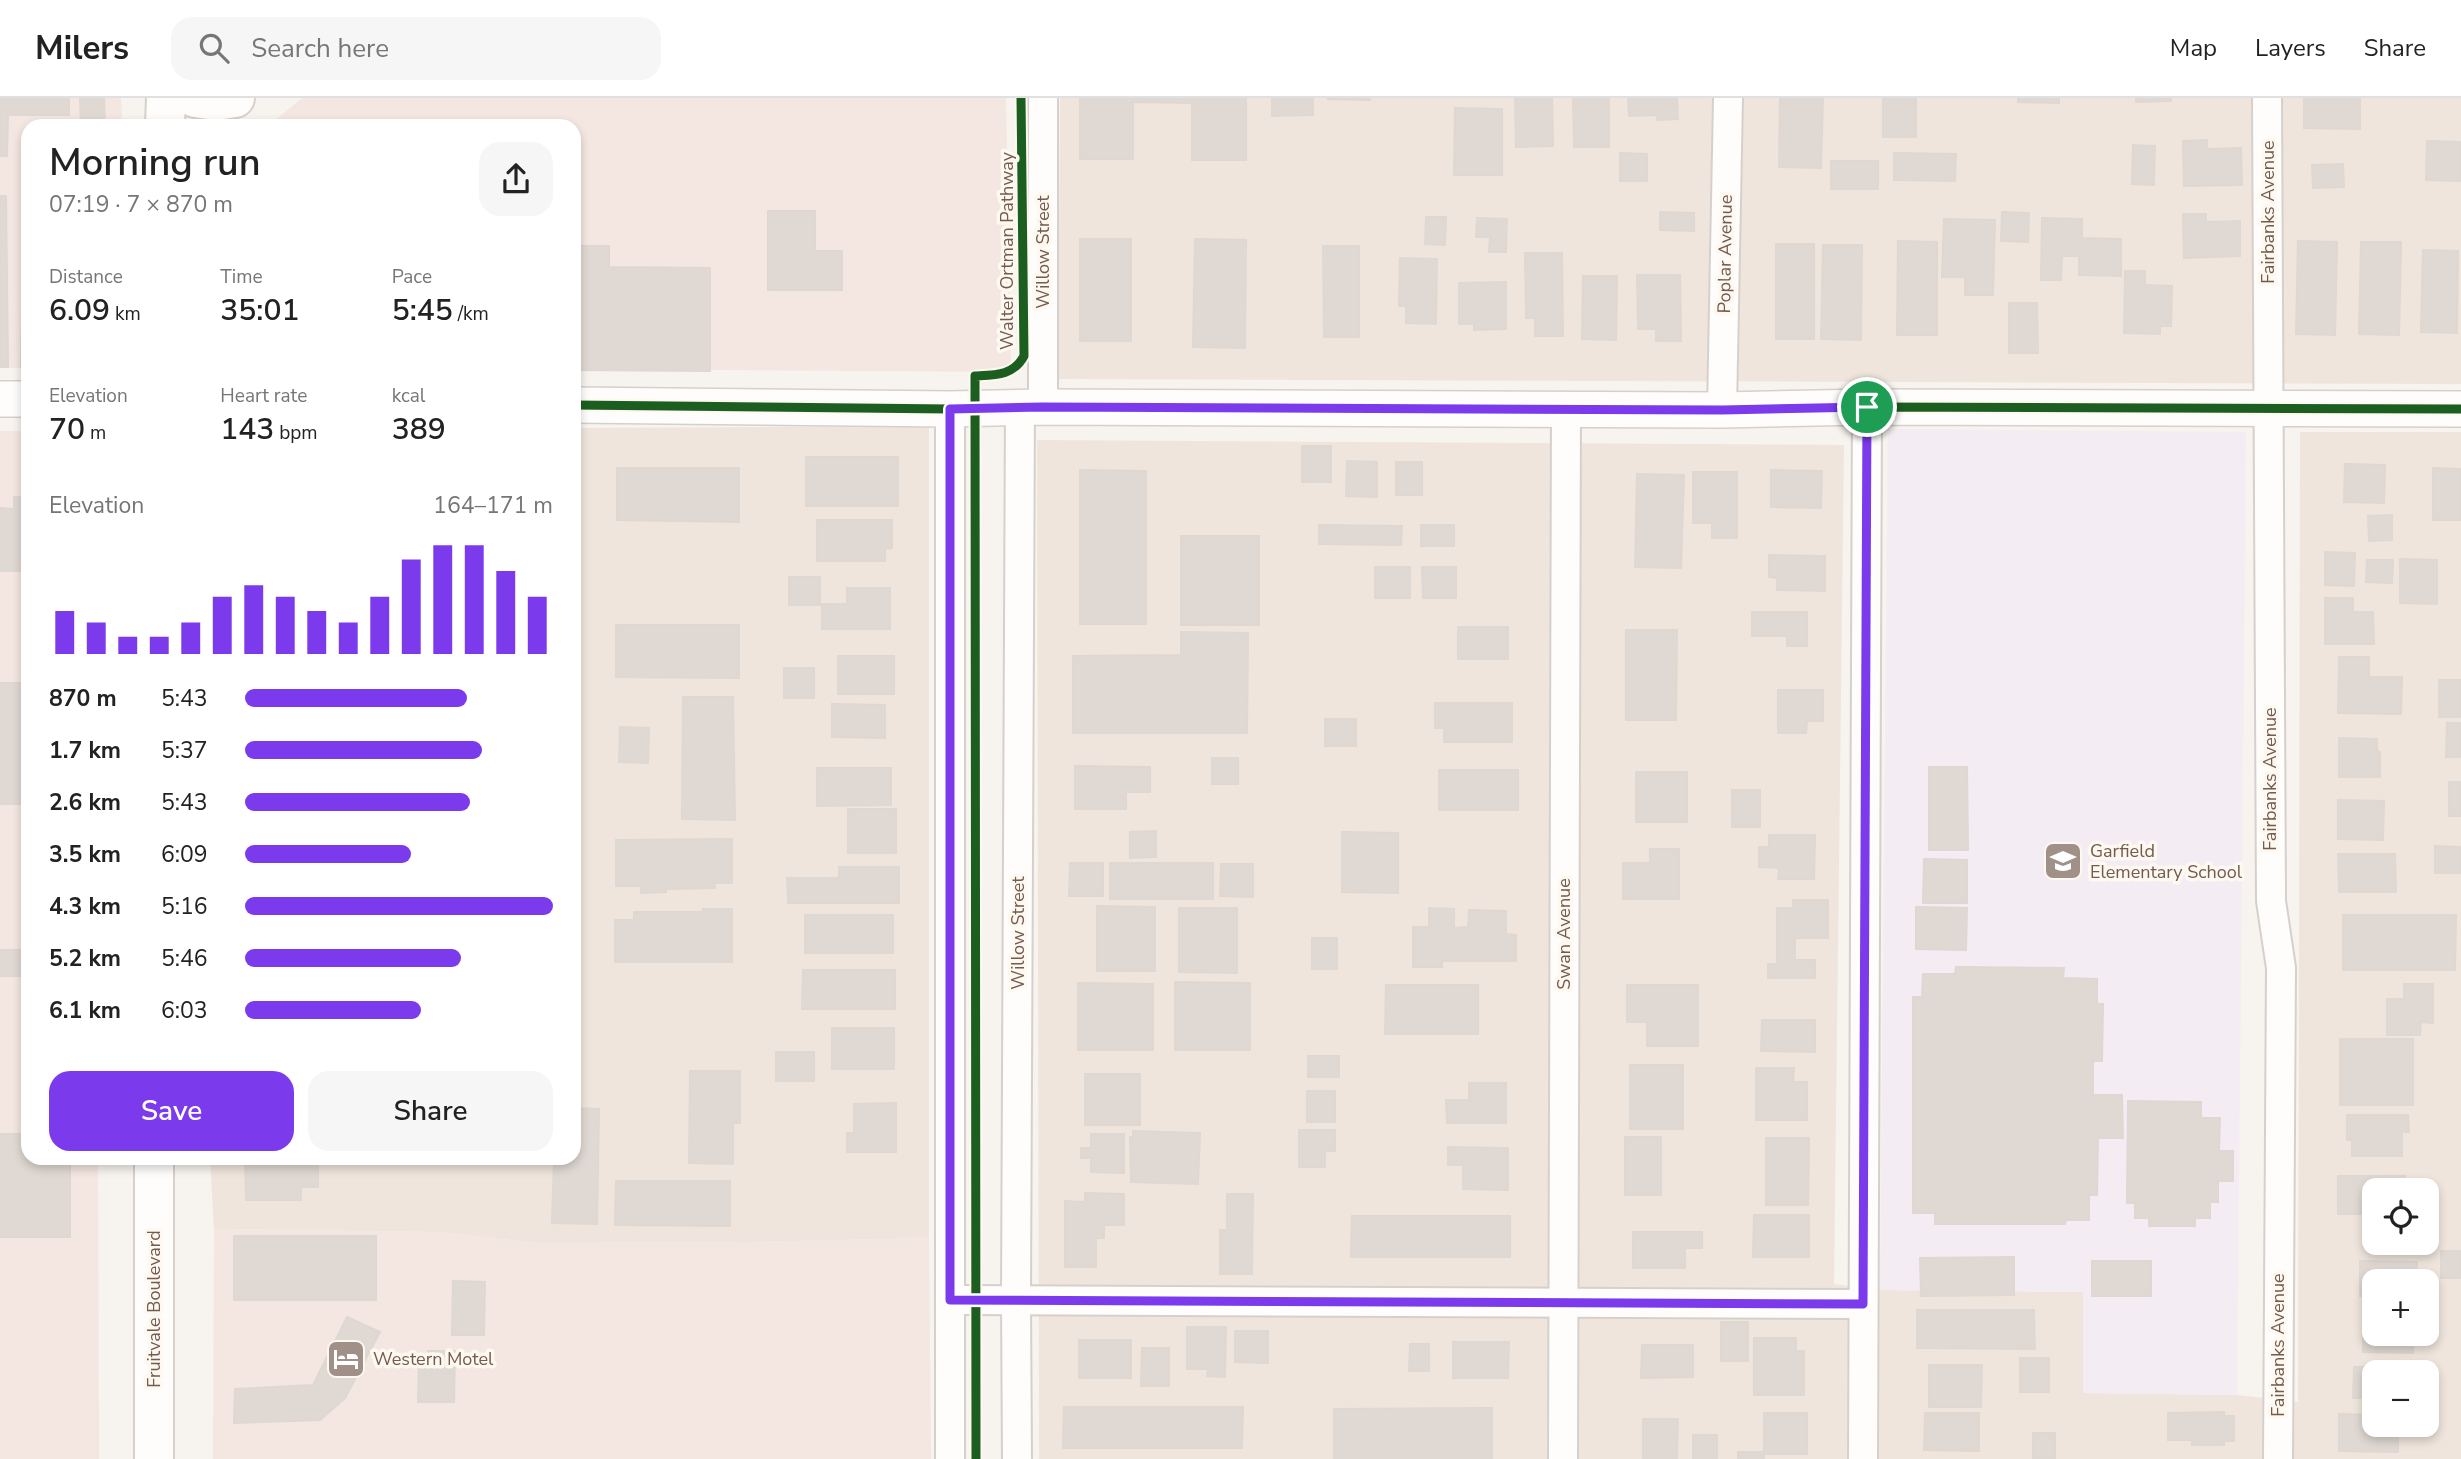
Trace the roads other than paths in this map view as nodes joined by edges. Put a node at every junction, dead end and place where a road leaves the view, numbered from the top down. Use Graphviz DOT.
graph roads {
  1 [pos="166,98"];
  2 [pos="195,98"];
  3 [pos="235,98"];
  4 [pos="1043,98"];
  5 [pos="1728,98"];
  6 [pos="2267,98"];
  7 [pos="165,119"];
  8 [pos="221,119"];
  9 [pos="0,399"];
  10 [pos="21,399"];
  11 [pos="581,405"];
  12 [pos="1032,407"];
  13 [pos="1867,407"];
  14 [pos="2269,407"];
  15 [pos="950,409"];
  16 [pos="1566,409"];
  17 [pos="2461,409"];
  18 [pos="1722,410"];
  19 [pos="154,1165"];
  20 [pos="950,1300"];
  21 [pos="1016,1300"];
  22 [pos="1563,1303"];
  23 [pos="1863,1304"];
  24 [pos="154,1459"];
  25 [pos="950,1459"];
  26 [pos="1017,1459"];
  27 [pos="1563,1459"];
  28 [pos="1863,1459"];
  29 [pos="2278,1459"];
  1 -- 7 [label="main road"];
  2 -- 3 [label="main road"];
  3 -- 8 [label="main road"];
  4 -- 12 [label="street, Willow Street"];
  5 -- 18 [label="street, Poplar Avenue"];
  6 -- 14 [label="street, Fairbanks Avenue"];
  9 -- 10 [label="street"];
  11 -- 15 [label="street"];
  12 -- 15 [label="street"];
  12 -- 16 [label="street"];
  12 -- 21 [label="street, Willow Street"];
  13 -- 14 [label="street"];
  13 -- 18 [label="street"];
  13 -- 23 [label="street"];
  14 -- 17 [label="street"];
  14 -- 29 [label="street, Fairbanks Avenue"];
  15 -- 20 [label="street"];
  16 -- 18 [label="street"];
  16 -- 22 [label="street, Swan Avenue"];
  19 -- 24 [label="main road, Fruitvale Boulevard"];
  20 -- 21 [label="street"];
  20 -- 25 [label="street"];
  21 -- 22 [label="street"];
  21 -- 26 [label="street, Willow Street"];
  22 -- 23 [label="street"];
  22 -- 27 [label="street, Swan Avenue"];
  23 -- 28 [label="street"];
}
